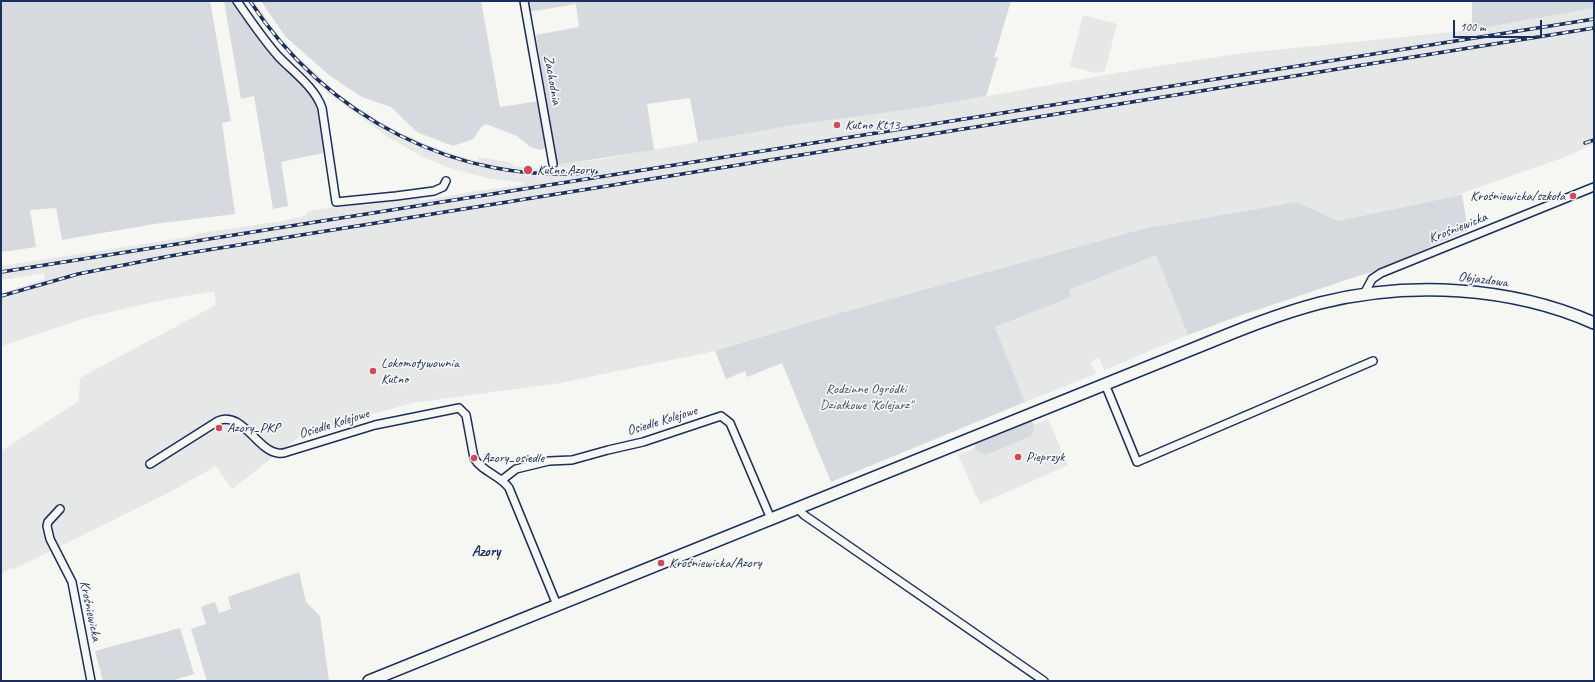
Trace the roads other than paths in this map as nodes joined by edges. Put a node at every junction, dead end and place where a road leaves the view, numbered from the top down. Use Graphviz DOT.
graph roads {
  1 [pos="237,1"];
  2 [pos="524,1"];
  3 [pos="553,164"];
  4 [pos="446,181"];
  5 [pos="1594,187"];
  6 [pos="1364,294"];
  7 [pos="1594,323"];
  8 [pos="1373,361"];
  9 [pos="1104,384"];
  10 [pos="150,464"];
  11 [pos="502,480"];
  12 [pos="797,508"];
  13 [pos="60,509"];
  14 [pos="771,519"];
  15 [pos="558,605"];
  16 [pos="91,681"];
  17 [pos="369,681"];
  18 [pos="1044,681"];
  1 -- 4 [label="street"];
  2 -- 3 [label="street, Zachodnia"];
  5 -- 6 [label="street, Krośniewicka"];
  6 -- 7 [label="main road, Objazdowa"];
  6 -- 9 [label="main road, Objazdowa"];
  8 -- 9 [label="street"];
  9 -- 12 [label="main road, Objazdowa"];
  10 -- 11 [label="street, Osiedle Kolejowe"];
  11 -- 14 [label="street, Osiedle Kolejowe"];
  11 -- 15 [label="street, Osiedle Kolejowe"];
  12 -- 14 [label="main road, Objazdowa"];
  12 -- 18 [label="street"];
  13 -- 16 [label="street, Krośniewicka"];
  14 -- 15 [label="main road, Objazdowa"];
  15 -- 17 [label="main road, Objazdowa"];
}
